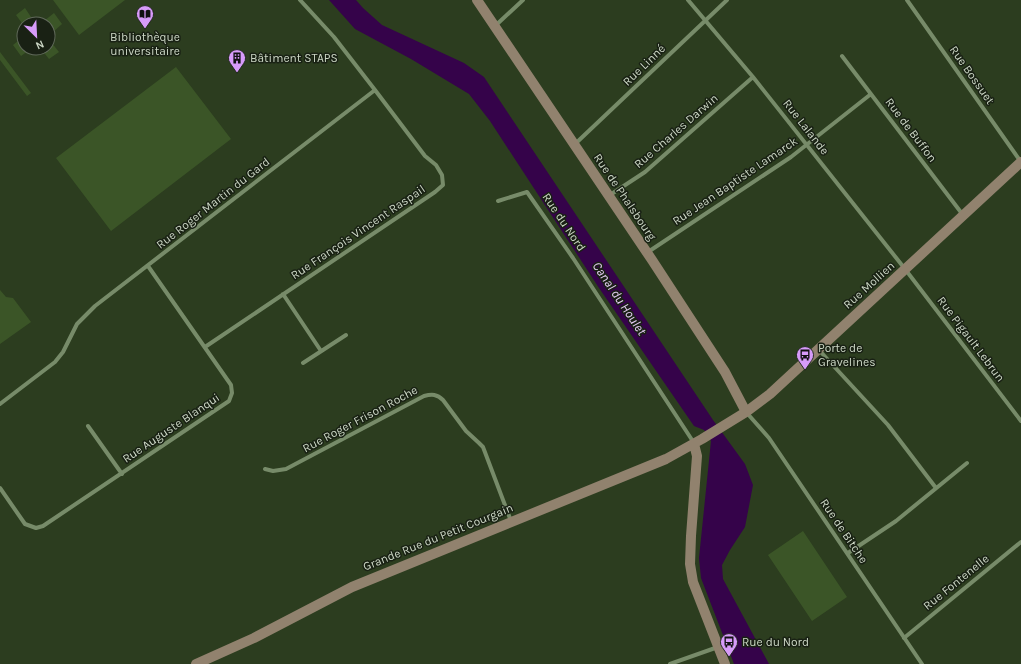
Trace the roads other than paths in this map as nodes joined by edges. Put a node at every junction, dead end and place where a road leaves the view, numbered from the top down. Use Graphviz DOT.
graph roads {
  1 [pos="300,0"];
  2 [pos="477,0"];
  3 [pos="523,0"];
  4 [pos="688,0"];
  5 [pos="727,0"];
  6 [pos="907,0"];
  7 [pos="706,20"];
  8 [pos="495,26"];
  9 [pos="842,56"];
  10 [pos="753,77"];
  11 [pos="375,90"];
  12 [pos="871,94"];
  13 [pos="574,145"];
  14 [pos="807,145"];
  15 [pos="1021,162"];
  16 [pos="609,195"];
  17 [pos="498,201"];
  18 [pos="964,216"];
  19 [pos="647,253"];
  20 [pos="148,266"];
  21 [pos="905,269"];
  22 [pos="283,294"];
  23 [pos="346,335"];
  24 [pos="205,348"];
  25 [pos="818,349"];
  26 [pos="321,351"];
  27 [pos="303,364"];
  28 [pos="0,404"];
  29 [pos="746,412"];
  30 [pos="1021,421"];
  31 [pos="88,426"];
  32 [pos="706,437"];
  33 [pos="694,444"];
  34 [pos="967,463"];
  35 [pos="265,469"];
  36 [pos="122,474"];
  37 [pos="0,488"];
  38 [pos="936,488"];
  39 [pos="511,522"];
  40 [pos="1021,542"];
  41 [pos="848,553"];
  42 [pos="904,638"];
  43 [pos="718,646"];
  44 [pos="196,664"];
  45 [pos="670,664"];
  46 [pos="725,664"];
  47 [pos="922,664"];
  1 -- 11 [label="street"];
  2 -- 8 [label="street, Rue de Phalsbourg"];
  3 -- 8 [label="street"];
  4 -- 7 [label="street, Rue Lalande"];
  5 -- 7 [label="street, Rue Linné"];
  6 -- 15 [label="street, Rue Bossuet"];
  7 -- 10 [label="street, Rue Lalande"];
  7 -- 13 [label="street, Rue Linné"];
  8 -- 13 [label="street, Rue de Phalsbourg"];
  9 -- 12 [label="street, Rue de Buffon"];
  10 -- 14 [label="street, Rue Lalande"];
  10 -- 16 [label="street, Rue Charles Darwin"];
  11 -- 20 [label="street, Rue Roger Martin du Gard"];
  11 -- 22 [label="street, Rue François Vincent Raspail"];
  12 -- 14 [label="street, Rue Jean Baptiste Lamarck"];
  12 -- 18 [label="street, Rue de Buffon"];
  13 -- 16 [label="street, Rue de Phalsbourg"];
  14 -- 19 [label="street, Rue Jean Baptiste Lamarck"];
  14 -- 21 [label="street, Rue Lalande"];
  15 -- 18 [label="street, Rue Mollien"];
  16 -- 19 [label="street, Rue de Phalsbourg"];
  17 -- 33 [label="street, Rue du Nord"];
  18 -- 21 [label="street, Rue Mollien"];
  19 -- 29 [label="street, Rue de Phalsbourg"];
  20 -- 24 [label="street, Rue Auguste Blanqui"];
  20 -- 28 [label="street, Rue Roger Martin du Gard"];
  21 -- 25 [label="street, Rue Mollien"];
  21 -- 30 [label="street, Rue Pigault Lebrun"];
  22 -- 24 [label="street, Rue François Vincent Raspail"];
  22 -- 26 [label="street"];
  23 -- 26 [label="street"];
  24 -- 36 [label="street, Rue Auguste Blanqui"];
  25 -- 29 [label="street, Rue Mollien"];
  25 -- 38 [label="street"];
  26 -- 27 [label="street"];
  29 -- 32 [label="street, Rue Mollien"];
  29 -- 41 [label="street, Rue de Bitche"];
  31 -- 36 [label="street"];
  32 -- 33 [label="street, Grande Rue du Petit Courgain"];
  33 -- 39 [label="street, Grande Rue du Petit Courgain"];
  33 -- 43 [label="street, Rue du Nord"];
  34 -- 38 [label="street"];
  35 -- 39 [label="street, Rue Roger Frison Roche"];
  36 -- 37 [label="street, Rue Auguste Blanqui"];
  38 -- 41 [label="street"];
  39 -- 44 [label="street, Grande Rue du Petit Courgain"];
  40 -- 42 [label="street, Rue Fontenelle"];
  41 -- 42 [label="street, Rue de Bitche"];
  42 -- 47 [label="street, Rue de Bitche"];
  43 -- 45 [label="street"];
  43 -- 46 [label="street, Rue du Nord"];
}
